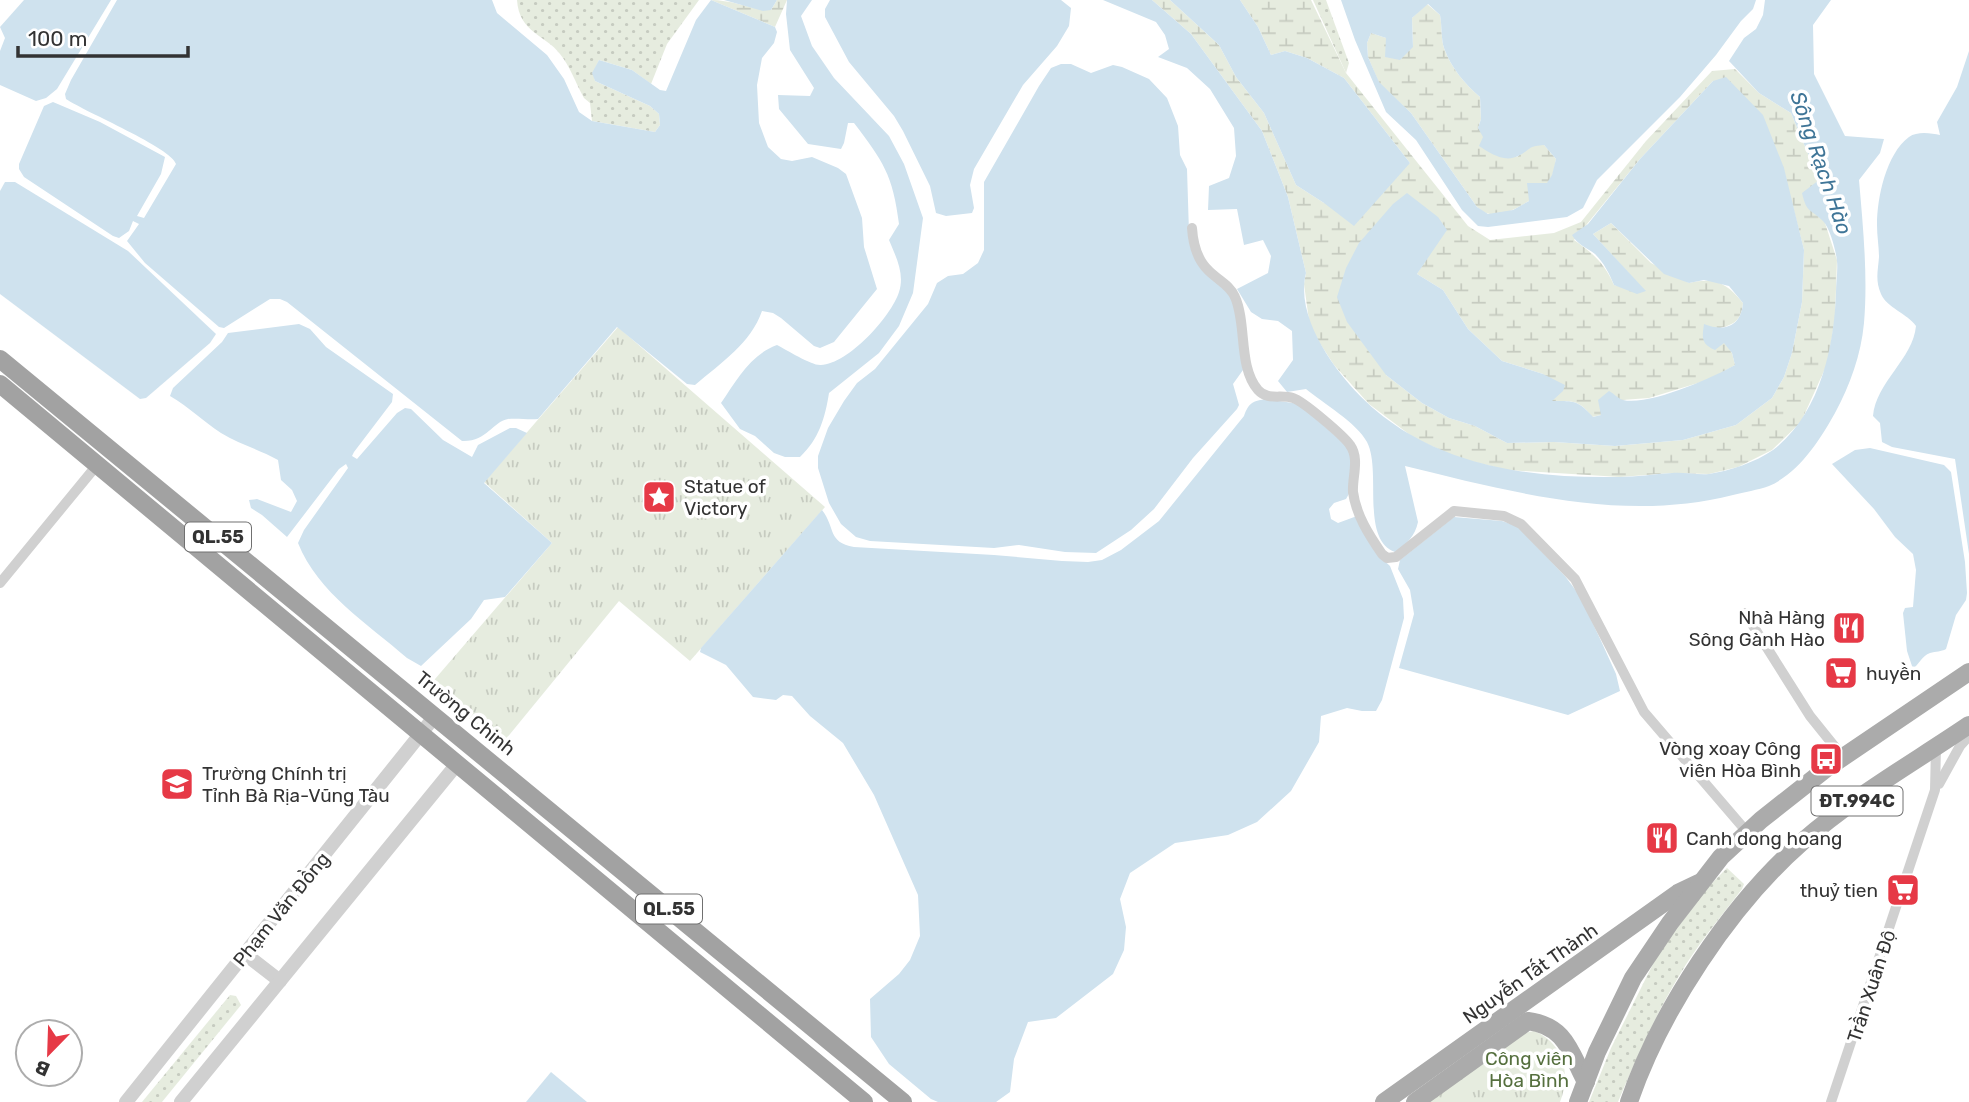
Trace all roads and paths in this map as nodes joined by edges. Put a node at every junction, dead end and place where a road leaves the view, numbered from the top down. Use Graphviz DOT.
graph roads {
  1 [pos="1192,228"];
  2 [pos="0,359"];
  3 [pos="0,384"];
  4 [pos="97,465"];
  5 [pos="0,583"];
  6 [pos="1745,613"];
  7 [pos="1969,672"];
  8 [pos="435,716"];
  9 [pos="1969,726"];
  10 [pos="421,733"];
  11 [pos="1969,736"];
  12 [pos="472,745"];
  13 [pos="1936,748"];
  14 [pos="1843,757"];
  15 [pos="457,764"];
  16 [pos="1935,790"];
  17 [pos="1747,832"];
  18 [pos="1702,881"];
  19 [pos="245,954"];
  20 [pos="280,981"];
  21 [pos="1523,1014"];
  22 [pos="1586,1082"];
  23 [pos="900,1101"];
  24 [pos="126,1102"];
  25 [pos="181,1102"];
  26 [pos="863,1102"];
  27 [pos="1384,1102"];
  28 [pos="1415,1102"];
  29 [pos="1578,1102"];
  30 [pos="1629,1102"];
  31 [pos="1831,1102"];
  1 -- 17 [label="street"];
  2 -- 8 [label="highway, Trường Chinh / QL.55"];
  3 -- 4 [label="highway, QL.55"];
  4 -- 5 [label="street"];
  4 -- 10 [label="highway, QL.55"];
  6 -- 14 [label="street"];
  7 -- 14 [label="main road, ĐT.994C"];
  8 -- 10 [label="street, Phạm Văn Đồng"];
  8 -- 12 [label="highway, Trường Chinh / QL.55"];
  9 -- 13 [label="main road, ĐT.994C"];
  10 -- 15 [label="highway, QL.55"];
  10 -- 19 [label="street, Phạm Văn Đồng"];
  11 -- 16 [label="street"];
  12 -- 15 [label="street"];
  12 -- 23 [label="highway, Trường Chinh / QL.55"];
  13 -- 16 [label="street, Trần Xuân Độ"];
  13 -- 30 [label="main road, ĐT.994C"];
  14 -- 17 [label="main road, ĐT.994C"];
  15 -- 20 [label="street"];
  15 -- 26 [label="highway, QL.55"];
  16 -- 31 [label="street, Trần Xuân Độ"];
  17 -- 18 [label="main road, ĐT.994C"];
  18 -- 21 [label="main road, Nguyễn Tất Thành"];
  18 -- 22 [label="main road, ĐT.994C"];
  19 -- 20 [label="street"];
  19 -- 24 [label="street, Phạm Văn Đồng"];
  20 -- 25 [label="street"];
  21 -- 22 [label="main road, Nguyễn Tất Thành"];
  21 -- 27 [label="main road, Nguyễn Tất Thành"];
  21 -- 28 [label="main road, Nguyễn Tất Thành"];
  22 -- 29 [label="main road, ĐT.994C"];
}
